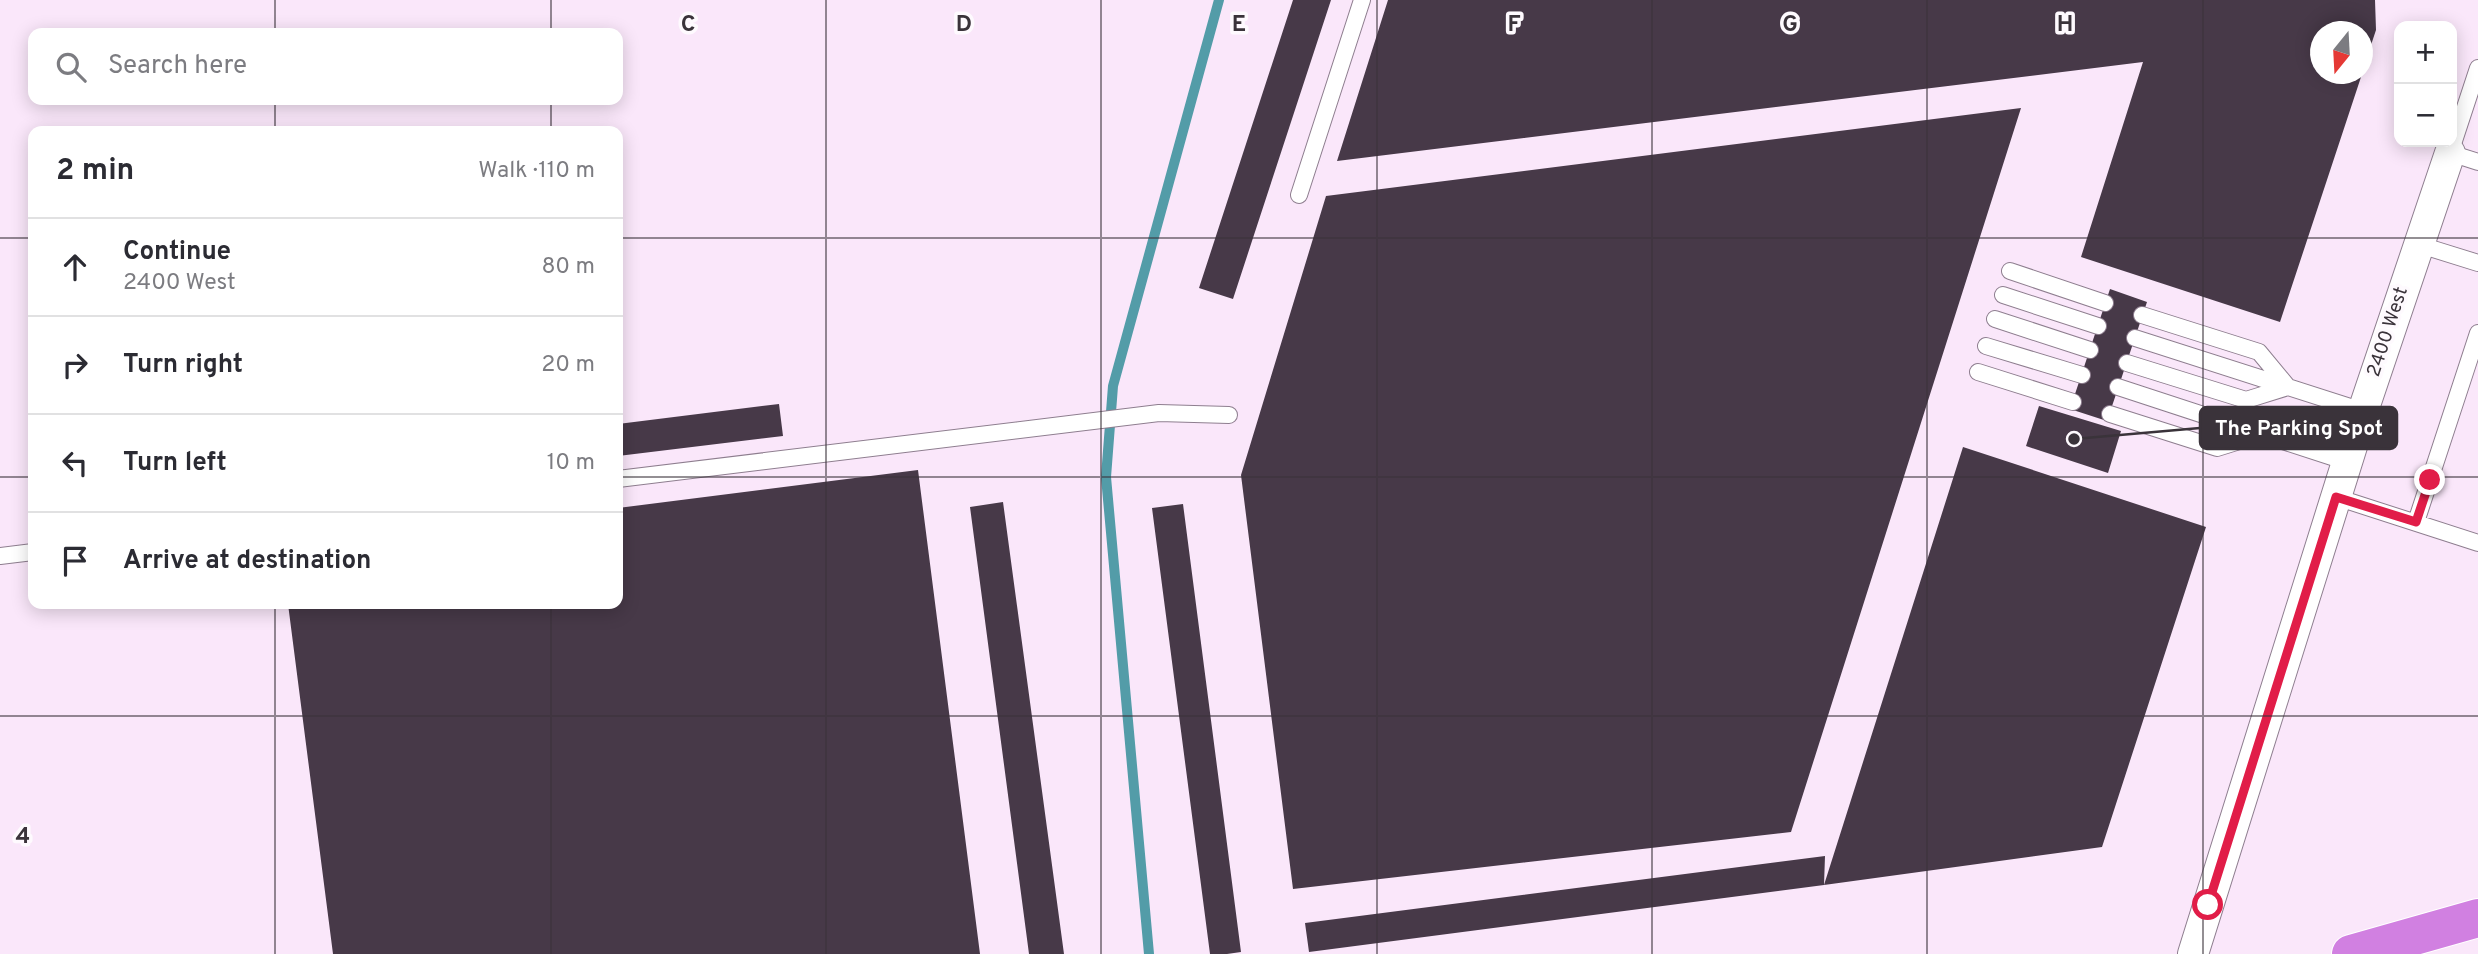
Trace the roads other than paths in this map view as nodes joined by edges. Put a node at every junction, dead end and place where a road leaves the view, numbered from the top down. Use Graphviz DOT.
graph roads {
  1 [pos="1362,0"];
  2 [pos="2478,68"];
  3 [pos="2450,153"];
  4 [pos="2478,162"];
  5 [pos="1299,195"];
  6 [pos="2417,244"];
  7 [pos="2478,263"];
  8 [pos="2010,271"];
  9 [pos="2003,295"];
  10 [pos="2105,303"];
  11 [pos="2142,315"];
  12 [pos="1995,319"];
  13 [pos="2098,326"];
  14 [pos="2478,333"];
  15 [pos="2135,338"];
  16 [pos="1986,346"];
  17 [pos="2090,351"];
  18 [pos="2127,363"];
  19 [pos="1978,372"];
  20 [pos="2082,375"];
  21 [pos="2119,387"];
  22 [pos="2288,387"];
  23 [pos="2073,402"];
  24 [pos="2363,411"];
  25 [pos="2110,414"];
  26 [pos="1229,415"];
  27 [pos="2262,435"];
  28 [pos="2347,462"];
  29 [pos="623,479"];
  30 [pos="2336,497"];
  31 [pos="2416,522"];
  32 [pos="2478,543"];
  33 [pos="28,553"];
  34 [pos="0,556"];
  35 [pos="2478,918"];
  36 [pos="2193,954"];
  37 [pos="2351,954"];
  1 -- 5 [label="lane"];
  2 -- 3 [label="lane"];
  3 -- 4 [label="lane"];
  3 -- 6 [label="street, 2400 West"];
  6 -- 7 [label="lane"];
  6 -- 24 [label="street, 2400 West"];
  8 -- 10 [label="lane"];
  9 -- 13 [label="lane"];
  11 -- 22 [label="lane"];
  12 -- 17 [label="lane"];
  14 -- 31 [label="lane"];
  15 -- 22 [label="lane"];
  16 -- 20 [label="lane"];
  18 -- 22 [label="lane"];
  19 -- 23 [label="lane"];
  21 -- 27 [label="lane"];
  22 -- 24 [label="lane"];
  24 -- 28 [label="street, 2400 West"];
  25 -- 27 [label="lane"];
  26 -- 29 [label="lane"];
  27 -- 28 [label="lane"];
  28 -- 30 [label="street, 2400 West"];
  30 -- 31 [label="lane"];
  30 -- 36 [label="street, 2400 West"];
  31 -- 32 [label="lane"];
  33 -- 34 [label="lane"];
  35 -- 37 [label="highway"];
}
